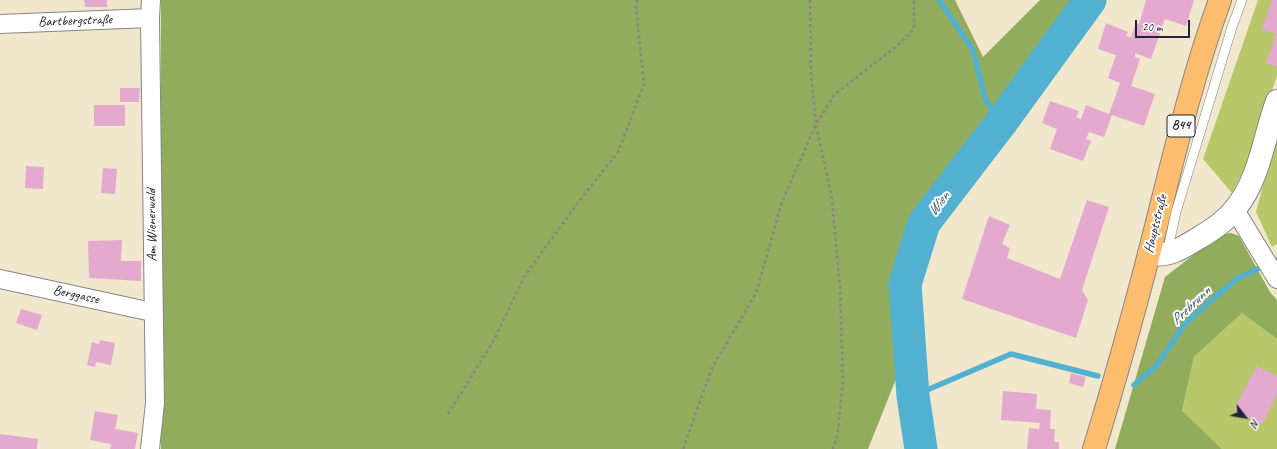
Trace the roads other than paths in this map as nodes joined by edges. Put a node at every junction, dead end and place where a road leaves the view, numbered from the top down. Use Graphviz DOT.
graph roads {
  1 [pos="151,0"];
  2 [pos="1220,0"];
  3 [pos="1242,0"];
  4 [pos="150,18"];
  5 [pos="0,24"];
  6 [pos="1198,101"];
  7 [pos="1277,101"];
  8 [pos="1234,210"];
  9 [pos="1158,254"];
  10 [pos="0,279"];
  11 [pos="1277,279"];
  12 [pos="152,312"];
  13 [pos="150,449"];
  14 [pos="1094,449"];
  1 -- 4 [label="street, Am Wienerwald"];
  2 -- 6 [label="main road, Hauptstraße / B44"];
  3 -- 6 [label="lane"];
  4 -- 5 [label="street, Bartbergstraße"];
  4 -- 12 [label="street, Am Wienerwald"];
  6 -- 9 [label="main road, Hauptstraße / B44"];
  7 -- 8 [label="street"];
  8 -- 9 [label="street"];
  8 -- 11 [label="street"];
  9 -- 14 [label="main road, Hauptstraße / B44"];
  10 -- 12 [label="street, Berggasse"];
  12 -- 13 [label="street, Am Wienerwald"];
}
